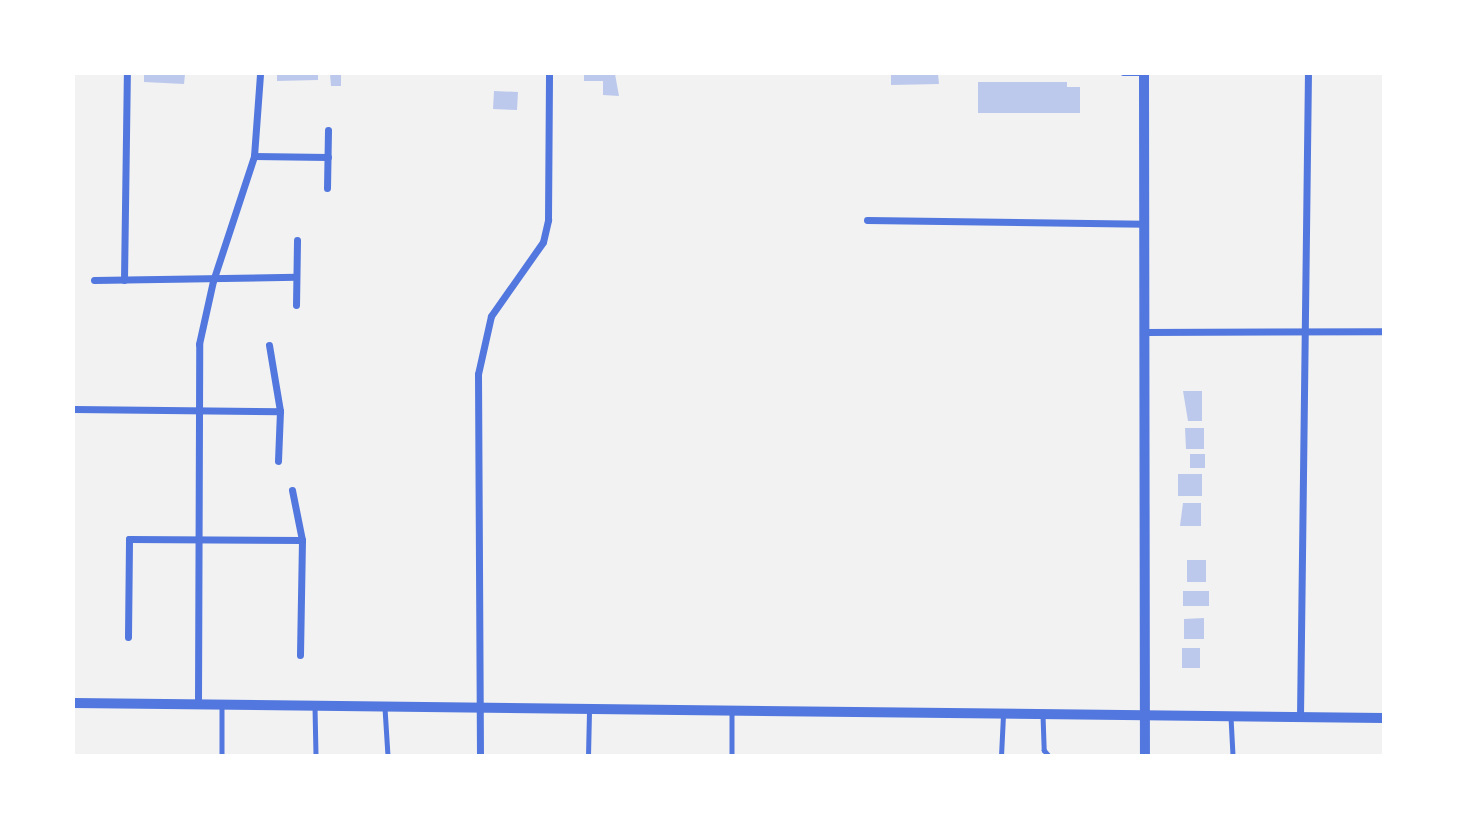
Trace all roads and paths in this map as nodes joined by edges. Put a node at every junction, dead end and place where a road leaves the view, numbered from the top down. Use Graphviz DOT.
graph roads {
  1 [pos="127,74"];
  2 [pos="260,74"];
  3 [pos="549,74"];
  4 [pos="1123,74"];
  5 [pos="1144,74"];
  6 [pos="1308,74"];
  7 [pos="328,130"];
  8 [pos="254,156"];
  9 [pos="328,157"];
  10 [pos="327,188"];
  11 [pos="867,220"];
  12 [pos="1144,225"];
  13 [pos="297,240"];
  14 [pos="296,277"];
  15 [pos="94,280"];
  16 [pos="124,280"];
  17 [pos="213,282"];
  18 [pos="296,305"];
  19 [pos="1307,331"];
  20 [pos="1384,331"];
  21 [pos="1143,332"];
  22 [pos="269,345"];
  23 [pos="74,409"];
  24 [pos="199,411"];
  25 [pos="280,411"];
  26 [pos="278,461"];
  27 [pos="292,490"];
  28 [pos="197,537"];
  29 [pos="302,540"];
  30 [pos="128,637"];
  31 [pos="300,655"];
  32 [pos="74,703"];
  33 [pos="198,704"];
  34 [pos="222,704"];
  35 [pos="315,706"];
  36 [pos="385,708"];
  37 [pos="479,709"];
  38 [pos="589,710"];
  39 [pos="732,712"];
  40 [pos="1003,714"];
  41 [pos="1044,714"];
  42 [pos="1146,716"];
  43 [pos="1231,716"];
  44 [pos="1300,717"];
  45 [pos="1384,718"];
  46 [pos="222,755"];
  47 [pos="316,755"];
  48 [pos="388,755"];
  49 [pos="480,755"];
  50 [pos="588,755"];
  51 [pos="732,755"];
  52 [pos="1001,755"];
  53 [pos="1049,755"];
  54 [pos="1145,755"];
  55 [pos="1233,755"];
  1 -- 16 [label="street"];
  2 -- 8 [label="street"];
  3 -- 37 [label="street"];
  4 -- 5 [label="lane"];
  5 -- 12 [label="street"];
  6 -- 19 [label="street"];
  7 -- 9 [label="street"];
  8 -- 9 [label="street"];
  8 -- 17 [label="street"];
  9 -- 10 [label="street"];
  11 -- 12 [label="street"];
  12 -- 21 [label="street"];
  13 -- 14 [label="street"];
  14 -- 17 [label="street"];
  14 -- 18 [label="street"];
  15 -- 16 [label="street"];
  16 -- 17 [label="street"];
  17 -- 24 [label="street"];
  19 -- 20 [label="street"];
  19 -- 21 [label="street"];
  19 -- 44 [label="street"];
  21 -- 42 [label="street"];
  22 -- 25 [label="street"];
  23 -- 24 [label="street"];
  24 -- 25 [label="street"];
  24 -- 28 [label="street"];
  25 -- 26 [label="street"];
  27 -- 29 [label="street"];
  28 -- 29 [label="street"];
  28 -- 30 [label="street"];
  28 -- 33 [label="street"];
  29 -- 31 [label="street"];
  32 -- 33 [label="street"];
  33 -- 34 [label="street"];
  34 -- 35 [label="street"];
  34 -- 46 [label="lane"];
  35 -- 36 [label="street"];
  35 -- 47 [label="lane"];
  36 -- 37 [label="street"];
  36 -- 48 [label="lane"];
  37 -- 38 [label="street"];
  37 -- 49 [label="street"];
  38 -- 39 [label="street"];
  38 -- 50 [label="lane"];
  39 -- 40 [label="street"];
  39 -- 51 [label="lane"];
  40 -- 41 [label="street"];
  40 -- 52 [label="lane"];
  41 -- 42 [label="street"];
  41 -- 53 [label="lane"];
  42 -- 43 [label="street"];
  42 -- 54 [label="street"];
  43 -- 44 [label="street"];
  43 -- 55 [label="lane"];
  44 -- 45 [label="street"];
}
